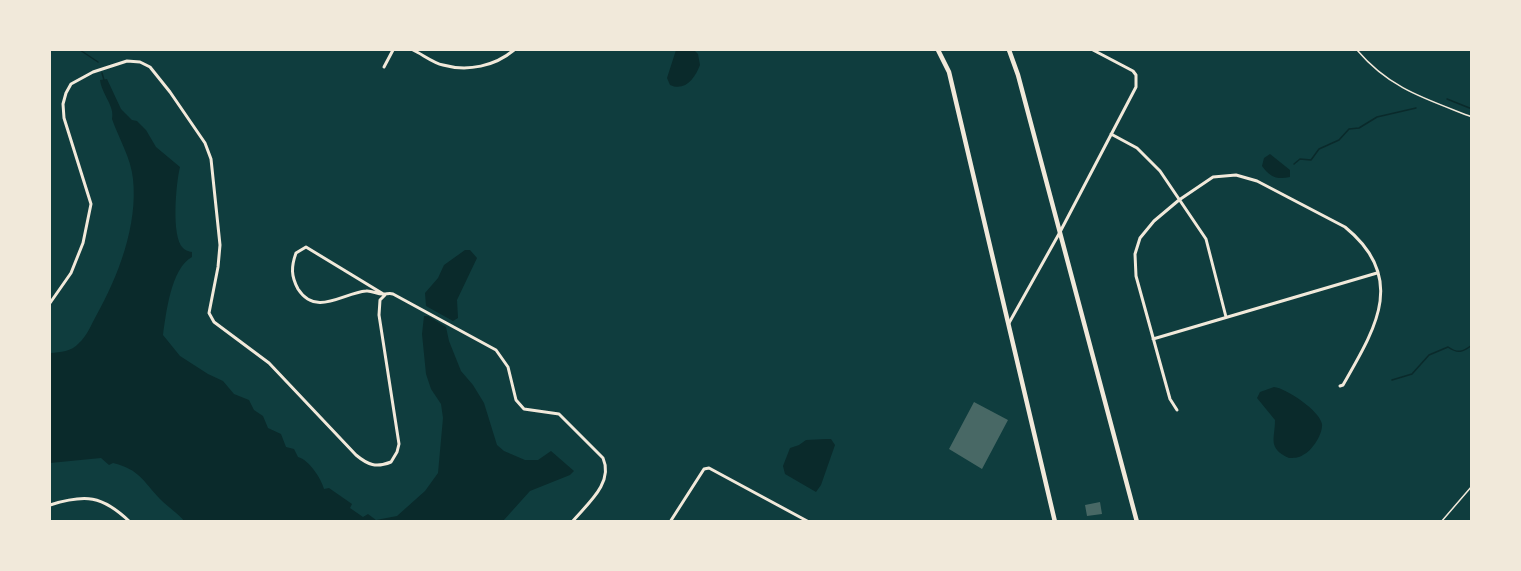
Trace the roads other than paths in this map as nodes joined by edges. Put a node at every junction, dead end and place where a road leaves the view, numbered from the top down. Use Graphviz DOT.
graph roads {
  1 [pos="393,50"];
  2 [pos="413,50"];
  3 [pos="514,50"];
  4 [pos="938,50"];
  5 [pos="1009,50"];
  6 [pos="1093,50"];
  7 [pos="1357,50"];
  8 [pos="384,67"];
  9 [pos="1472,117"];
  10 [pos="1111,134"];
  11 [pos="1179,200"];
  12 [pos="1060,232"];
  13 [pos="1377,273"];
  14 [pos="385,295"];
  15 [pos="50,303"];
  16 [pos="1226,317"];
  17 [pos="1009,322"];
  18 [pos="1153,339"];
  19 [pos="1340,386"];
  20 [pos="1177,410"];
  21 [pos="1472,486"];
  22 [pos="50,505"];
  23 [pos="130,522"];
  24 [pos="572,522"];
  25 [pos="670,522"];
  26 [pos="809,522"];
  27 [pos="1055,522"];
  28 [pos="1137,522"];
  29 [pos="1441,522"];
  1 -- 8 [label="street"];
  2 -- 3 [label="street"];
  4 -- 17 [label="main road"];
  5 -- 12 [label="main road"];
  6 -- 10 [label="street"];
  7 -- 9 [label="lane"];
  10 -- 11 [label="street"];
  10 -- 12 [label="street"];
  11 -- 13 [label="street"];
  11 -- 16 [label="street"];
  11 -- 18 [label="street"];
  12 -- 17 [label="street"];
  12 -- 28 [label="main road"];
  13 -- 16 [label="street"];
  13 -- 19 [label="street"];
  14 -- 14 [label="street"];
  14 -- 15 [label="street"];
  14 -- 24 [label="street"];
  16 -- 18 [label="street"];
  17 -- 27 [label="main road"];
  18 -- 20 [label="street"];
  21 -- 29 [label="lane"];
  22 -- 23 [label="street"];
  25 -- 26 [label="street"];
}
